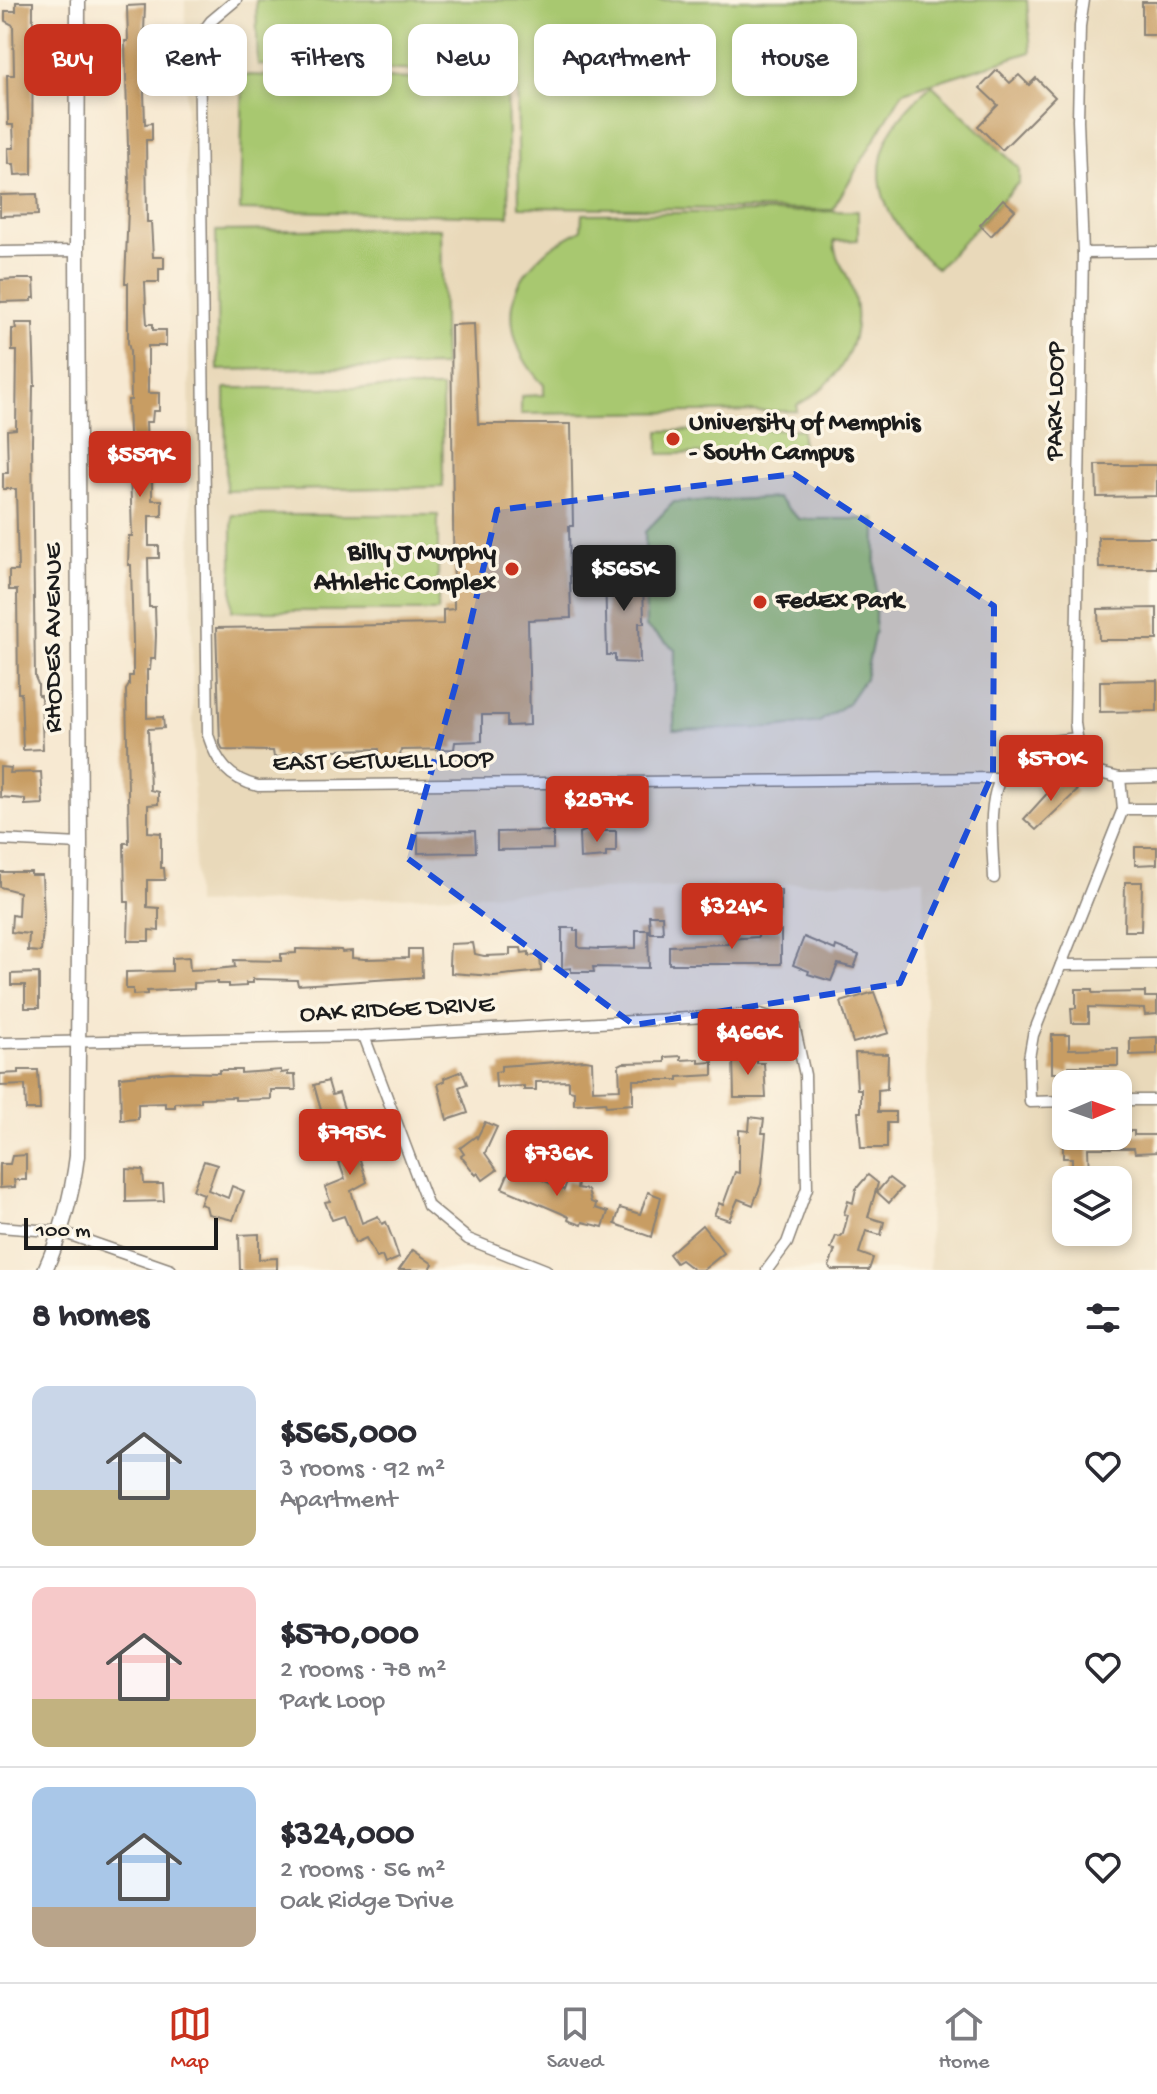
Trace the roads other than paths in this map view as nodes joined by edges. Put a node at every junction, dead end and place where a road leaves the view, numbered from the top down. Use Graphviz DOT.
graph roads {
  1 [pos="78,0"];
  2 [pos="236,0"];
  3 [pos="1084,0"];
  4 [pos="77,251"];
  5 [pos="0,252"];
  6 [pos="1157,252"];
  7 [pos="1083,253"];
  8 [pos="1077,738"];
  9 [pos="1157,777"];
  10 [pos="999,778"];
  11 [pos="1120,778"];
  12 [pos="1123,809"];
  13 [pos="1157,809"];
  14 [pos="0,840"];
  15 [pos="80,844"];
  16 [pos="994,878"];
  17 [pos="1157,964"];
  18 [pos="1061,965"];
  19 [pos="364,1036"];
  20 [pos="77,1042"];
  21 [pos="0,1043"];
  22 [pos="1132,1100"];
  23 [pos="1157,1100"];
  24 [pos="1052,1101"];
  25 [pos="0,1227"];
  26 [pos="62,1232"];
  27 [pos="45,1270"];
  28 [pos="171,1270"];
  29 [pos="546,1270"];
  30 [pos="767,1270"];
  1 -- 4 [label="main road, RHODES AVENUE"];
  2 -- 10 [label="street, EAST GETWELL LOOP"];
  3 -- 7 [label="street, PARK LOOP"];
  4 -- 5 [label="street"];
  4 -- 15 [label="main road, RHODES AVENUE"];
  6 -- 7 [label="street"];
  7 -- 8 [label="street, PARK LOOP"];
  8 -- 10 [label="street"];
  8 -- 11 [label="street, PARK LOOP"];
  9 -- 11 [label="street"];
  10 -- 16 [label="street"];
  11 -- 12 [label="street"];
  12 -- 13 [label="street"];
  12 -- 18 [label="street"];
  14 -- 15 [label="street"];
  15 -- 20 [label="main road, RHODES AVENUE"];
  17 -- 18 [label="street"];
  18 -- 24 [label="street"];
  19 -- 20 [label="street, OAK RIDGE DRIVE"];
  19 -- 29 [label="street"];
  19 -- 30 [label="street, OAK RIDGE DRIVE"];
  20 -- 21 [label="street, OAK RIDGE DRIVE"];
  20 -- 26 [label="main road, RHODES AVENUE"];
  22 -- 23 [label="street"];
  25 -- 26 [label="street"];
  26 -- 27 [label="main road, RHODES AVENUE"];
  26 -- 28 [label="street"];
}
